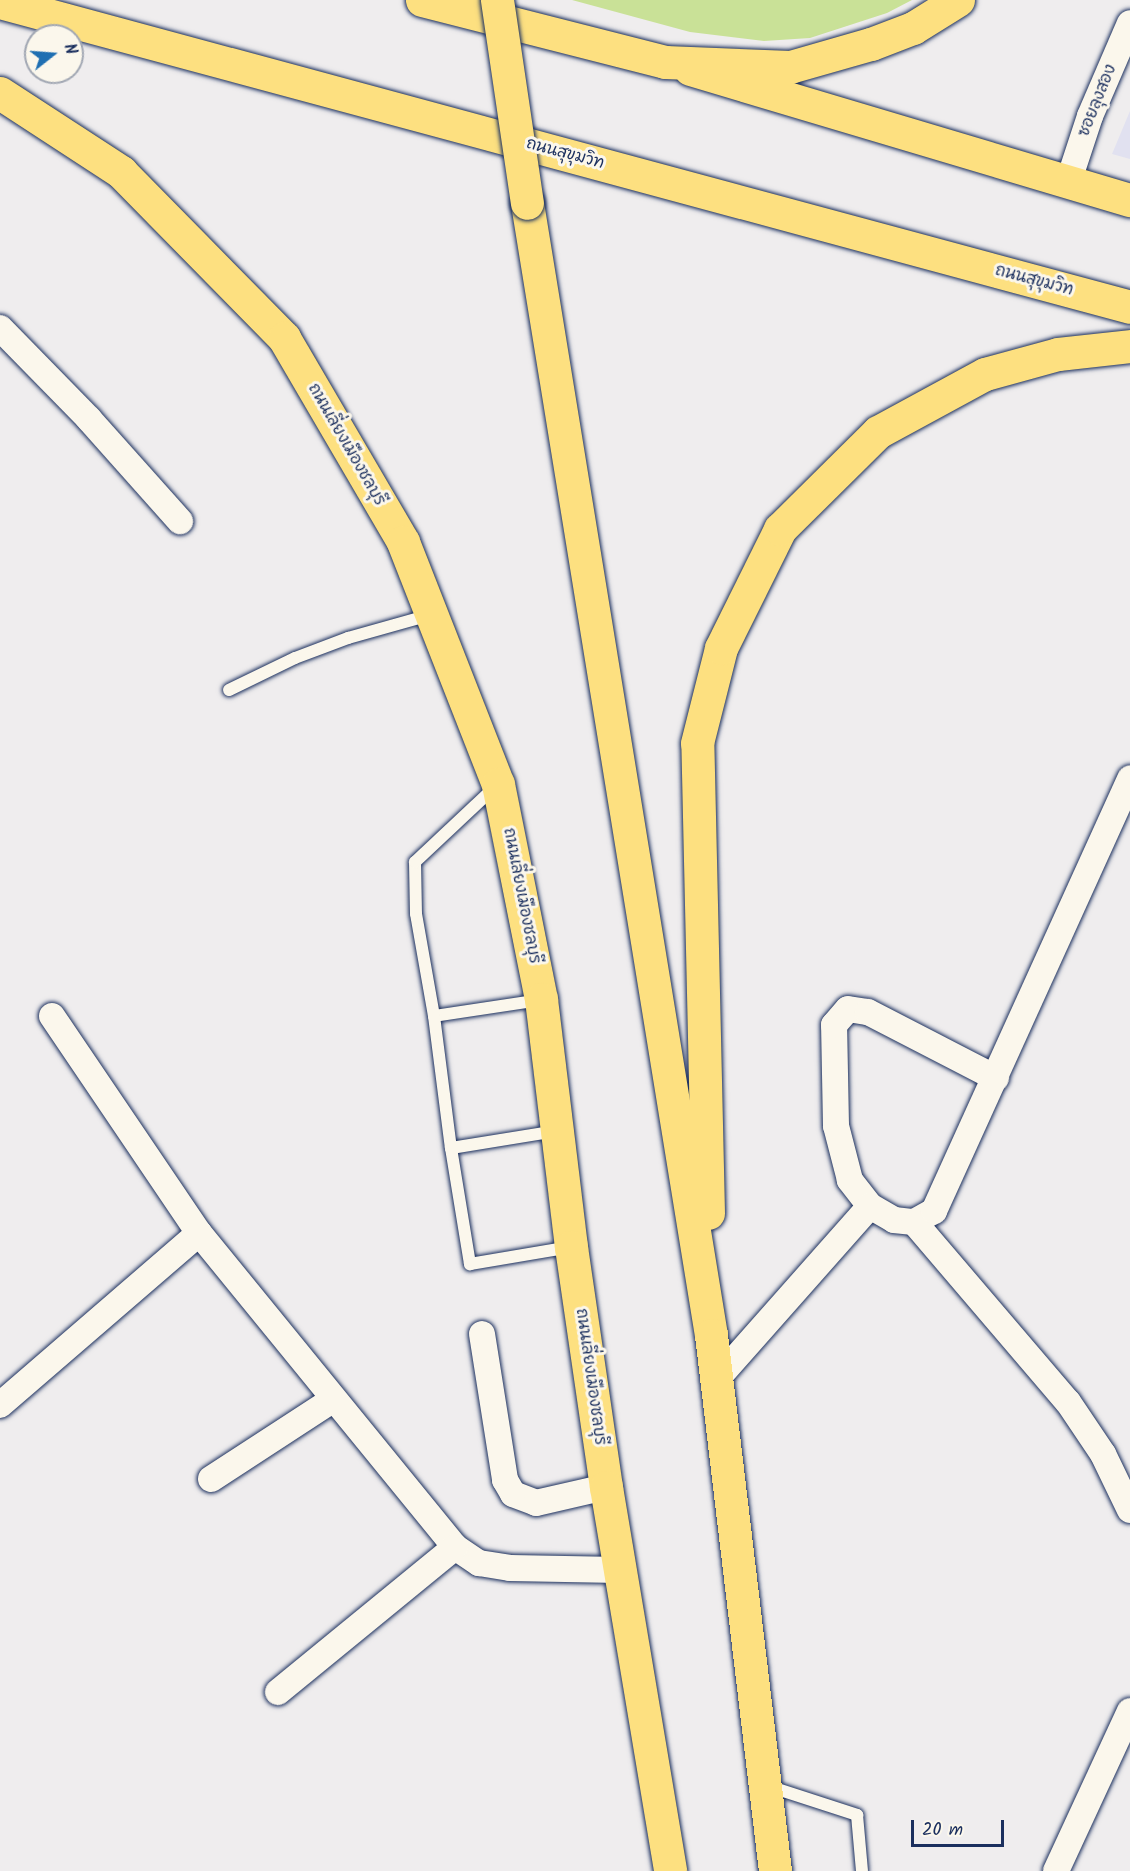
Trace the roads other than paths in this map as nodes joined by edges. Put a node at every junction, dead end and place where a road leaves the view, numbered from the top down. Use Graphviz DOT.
graph roads {
  1 [pos="422,0"];
  2 [pos="497,0"];
  3 [pos="958,0"];
  4 [pos="0,2"];
  5 [pos="1130,23"];
  6 [pos="665,62"];
  7 [pos="0,93"];
  8 [pos="1069,180"];
  9 [pos="1130,200"];
  10 [pos="1130,307"];
  11 [pos="0,327"];
  12 [pos="1130,346"];
  13 [pos="180,521"];
  14 [pos="431,615"];
  15 [pos="229,690"];
  16 [pos="1130,778"];
  17 [pos="498,784"];
  18 [pos="541,999"];
  19 [pos="52,1016"];
  20 [pos="434,1016"];
  21 [pos="996,1078"];
  22 [pos="556,1131"];
  23 [pos="451,1148"];
  24 [pos="870,1206"];
  25 [pos="914,1222"];
  26 [pos="199,1233"];
  27 [pos="571,1247"];
  28 [pos="482,1334"];
  29 [pos="711,1335"];
  30 [pos="717,1379"];
  31 [pos="332,1400"];
  32 [pos="0,1405"];
  33 [pos="211,1479"];
  34 [pos="606,1487"];
  35 [pos="1130,1510"];
  36 [pos="455,1548"];
  37 [pos="620,1570"];
  38 [pos="278,1692"];
  39 [pos="1130,1711"];
  40 [pos="1125,1739"];
  41 [pos="764,1785"];
  42 [pos="1060,1870"];
  43 [pos="670,1871"];
  44 [pos="775,1871"];
  45 [pos="862,1871"];
  1 -- 6 [label="main road"];
  2 -- 29 [label="main road, bridge"];
  3 -- 6 [label="main road"];
  4 -- 10 [label="main road, ถนนสุขุมวิท"];
  5 -- 8 [label="street, ซอยลุงสอง"];
  6 -- 8 [label="main road"];
  7 -- 14 [label="main road, ถนนเลี่ยงเมืองชลบุรี"];
  8 -- 9 [label="main road"];
  11 -- 13 [label="street"];
  12 -- 29 [label="main road"];
  14 -- 15 [label="lane"];
  14 -- 17 [label="main road, ถนนเลี่ยงเมืองชลบุรี"];
  16 -- 21 [label="street"];
  17 -- 18 [label="main road, ถนนเลี่ยงเมืองชลบุรี"];
  17 -- 20 [label="lane"];
  18 -- 20 [label="lane"];
  18 -- 22 [label="main road, ถนนเลี่ยงเมืองชลบุรี"];
  19 -- 26 [label="street"];
  20 -- 23 [label="lane"];
  21 -- 24 [label="street"];
  21 -- 25 [label="street"];
  22 -- 23 [label="lane"];
  22 -- 27 [label="main road, ถนนเลี่ยงเมืองชลบุรี"];
  23 -- 27 [label="lane"];
  24 -- 25 [label="street"];
  24 -- 30 [label="street"];
  25 -- 35 [label="street"];
  26 -- 31 [label="street"];
  26 -- 32 [label="street"];
  27 -- 34 [label="main road, ถนนเลี่ยงเมืองชลบุรี"];
  28 -- 34 [label="street"];
  29 -- 30 [label="main road"];
  30 -- 41 [label="main road"];
  31 -- 33 [label="street"];
  31 -- 36 [label="street"];
  34 -- 37 [label="main road, ถนนเลี่ยงเมืองชลบุรี"];
  36 -- 37 [label="street"];
  36 -- 38 [label="street"];
  37 -- 43 [label="main road, ถนนเลี่ยงเมืองชลบุรี"];
  39 -- 40 [label="street"];
  40 -- 42 [label="street"];
  41 -- 44 [label="main road"];
  41 -- 45 [label="lane"];
}
